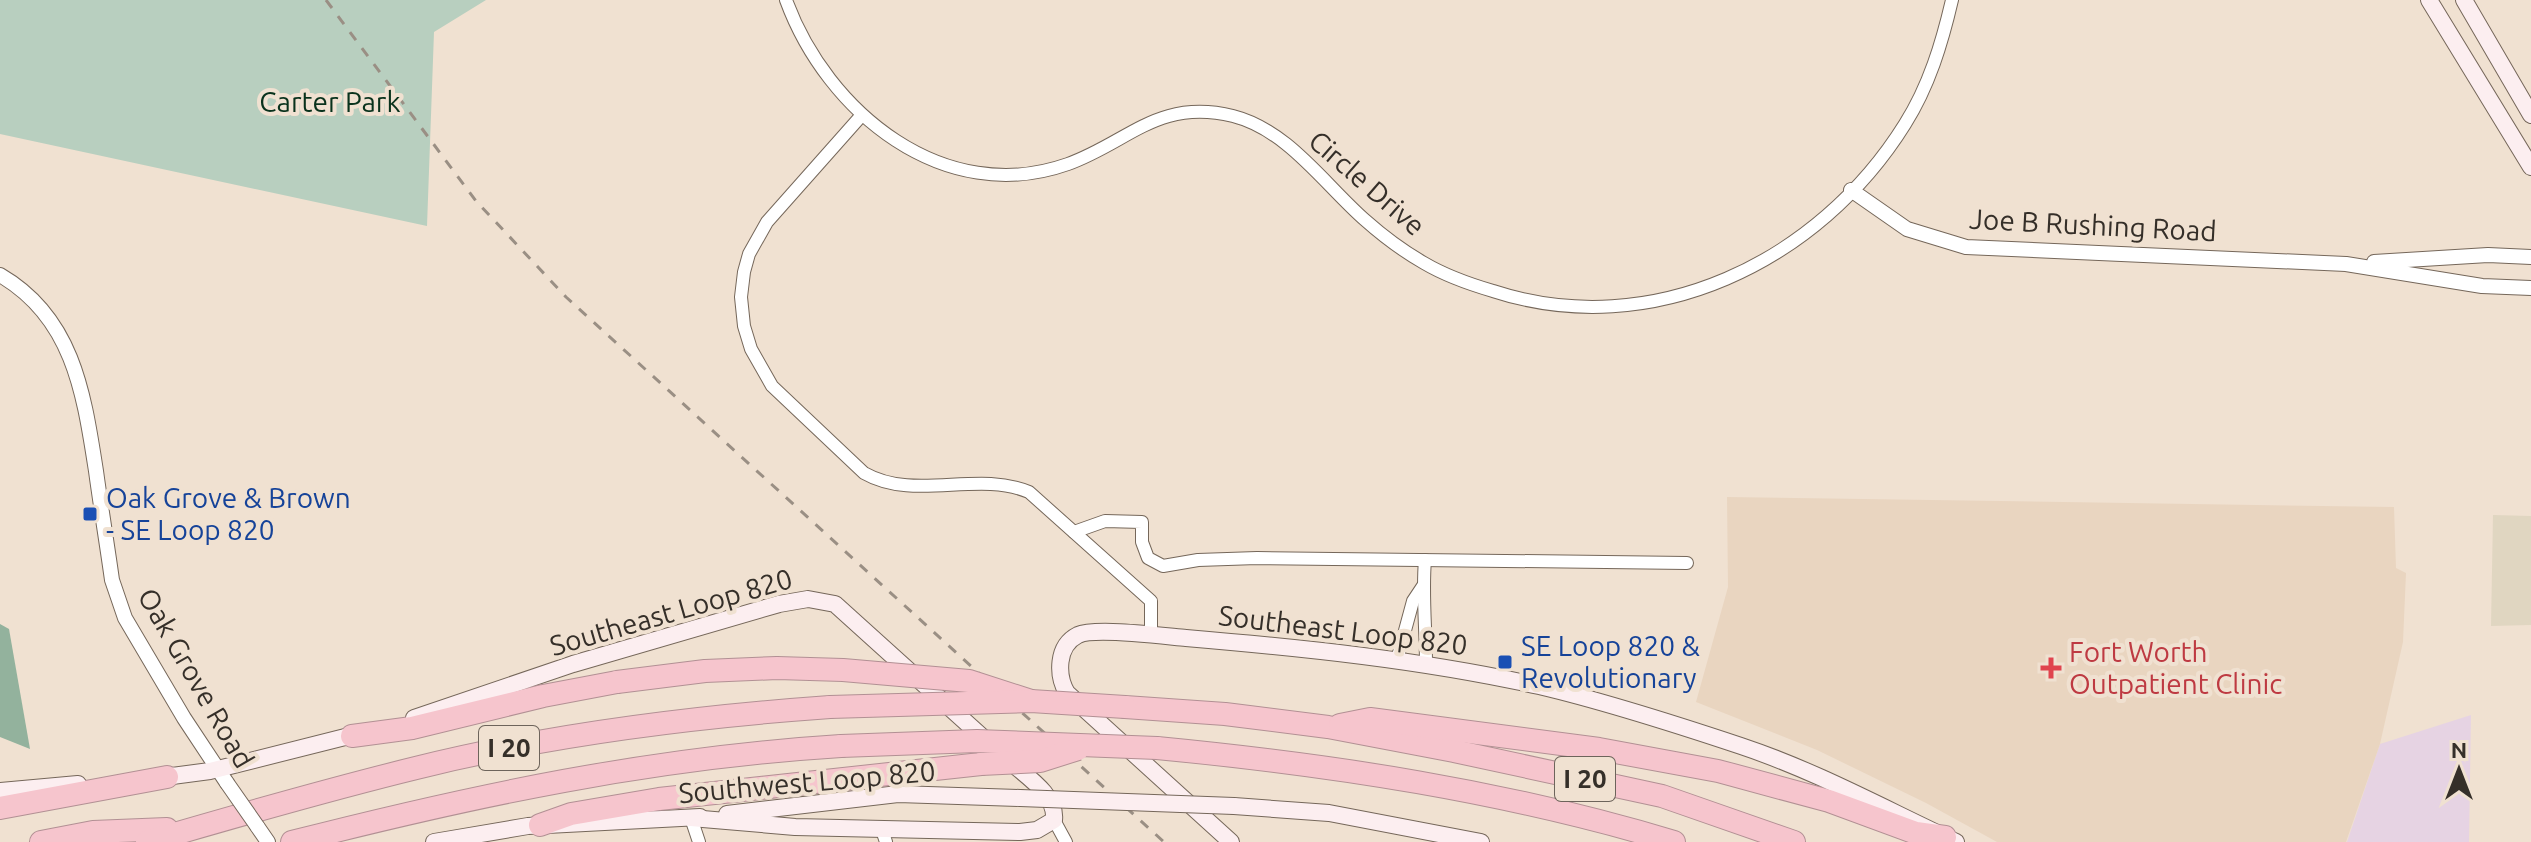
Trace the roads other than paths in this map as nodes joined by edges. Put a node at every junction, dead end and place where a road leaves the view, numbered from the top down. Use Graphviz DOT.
graph roads {
  1 [pos="786,0"];
  2 [pos="1952,0"];
  3 [pos="2429,0"];
  4 [pos="2464,0"];
  5 [pos="2531,115"];
  6 [pos="861,116"];
  7 [pos="2531,167"];
  8 [pos="1851,190"];
  9 [pos="2531,257"];
  10 [pos="2346,264"];
  11 [pos="0,275"];
  12 [pos="2531,288"];
  13 [pos="1074,532"];
  14 [pos="1425,560"];
  15 [pos="1687,563"];
  16 [pos="1423,586"];
  17 [pos="1151,634"];
  18 [pos="1397,660"];
  19 [pos="1426,664"];
  20 [pos="1031,701"];
  21 [pos="1328,727"];
  22 [pos="352,736"];
  23 [pos="1095,744"];
  24 [pos="222,776"];
  25 [pos="167,777"];
  26 [pos="0,791"];
  27 [pos="0,808"];
  28 [pos="691,818"];
  29 [pos="1054,820"];
  30 [pos="540,825"];
  31 [pos="196,828"];
  32 [pos="884,836"];
  33 [pos="1951,839"];
  34 [pos="41,842"];
  35 [pos="147,842"];
  36 [pos="268,842"];
  37 [pos="292,842"];
  38 [pos="434,842"];
  39 [pos="699,842"];
  40 [pos="1066,842"];
  41 [pos="1231,842"];
  42 [pos="1481,842"];
  43 [pos="1674,842"];
  44 [pos="1794,842"];
  1 -- 6 [label="street, Circle Drive"];
  2 -- 8 [label="street, Circle Drive"];
  3 -- 7 [label="main road"];
  4 -- 5 [label="main road"];
  6 -- 8 [label="street, Circle Drive"];
  6 -- 13 [label="street"];
  8 -- 10 [label="street, Joe B Rushing Road"];
  9 -- 10 [label="street, Joe B Rushing Road"];
  10 -- 12 [label="street, Joe B Rushing Road"];
  11 -- 24 [label="street, Oak Grove Road"];
  13 -- 14 [label="street"];
  13 -- 17 [label="street"];
  14 -- 15 [label="street"];
  14 -- 16 [label="street"];
  16 -- 18 [label="street"];
  16 -- 19 [label="street"];
  17 -- 18 [label="main road, Southeast Loop 820"];
  17 -- 41 [label="main road, Southeast Loop 820"];
  18 -- 19 [label="main road, Southeast Loop 820"];
  19 -- 33 [label="main road, Southeast Loop 820"];
  20 -- 21 [label="highway, I 20, bridge"];
  20 -- 22 [label="highway, bridge"];
  20 -- 31 [label="highway, I 20, bridge"];
  21 -- 33 [label="highway"];
  21 -- 44 [label="highway, I 20"];
  22 -- 24 [label="main road, Southeast Loop 820"];
  22 -- 29 [label="main road, Southeast Loop 820"];
  23 -- 30 [label="highway, bridge"];
  23 -- 37 [label="highway, I 20, bridge"];
  23 -- 43 [label="highway, I 20, bridge"];
  24 -- 25 [label="main road, Southeast Loop 820"];
  24 -- 36 [label="street, Oak Grove Road, bridge"];
  25 -- 26 [label="main road, Southeast Loop 820"];
  25 -- 27 [label="highway"];
  28 -- 30 [label="main road, Southwest Loop 820"];
  28 -- 32 [label="main road"];
  28 -- 39 [label="street"];
  28 -- 42 [label="main road, Southwest Loop 820, bridge"];
  29 -- 32 [label="main road"];
  29 -- 40 [label="street"];
  30 -- 38 [label="main road, Southwest Loop 820"];
  31 -- 34 [label="highway"];
  31 -- 35 [label="highway, I 20"];
}
